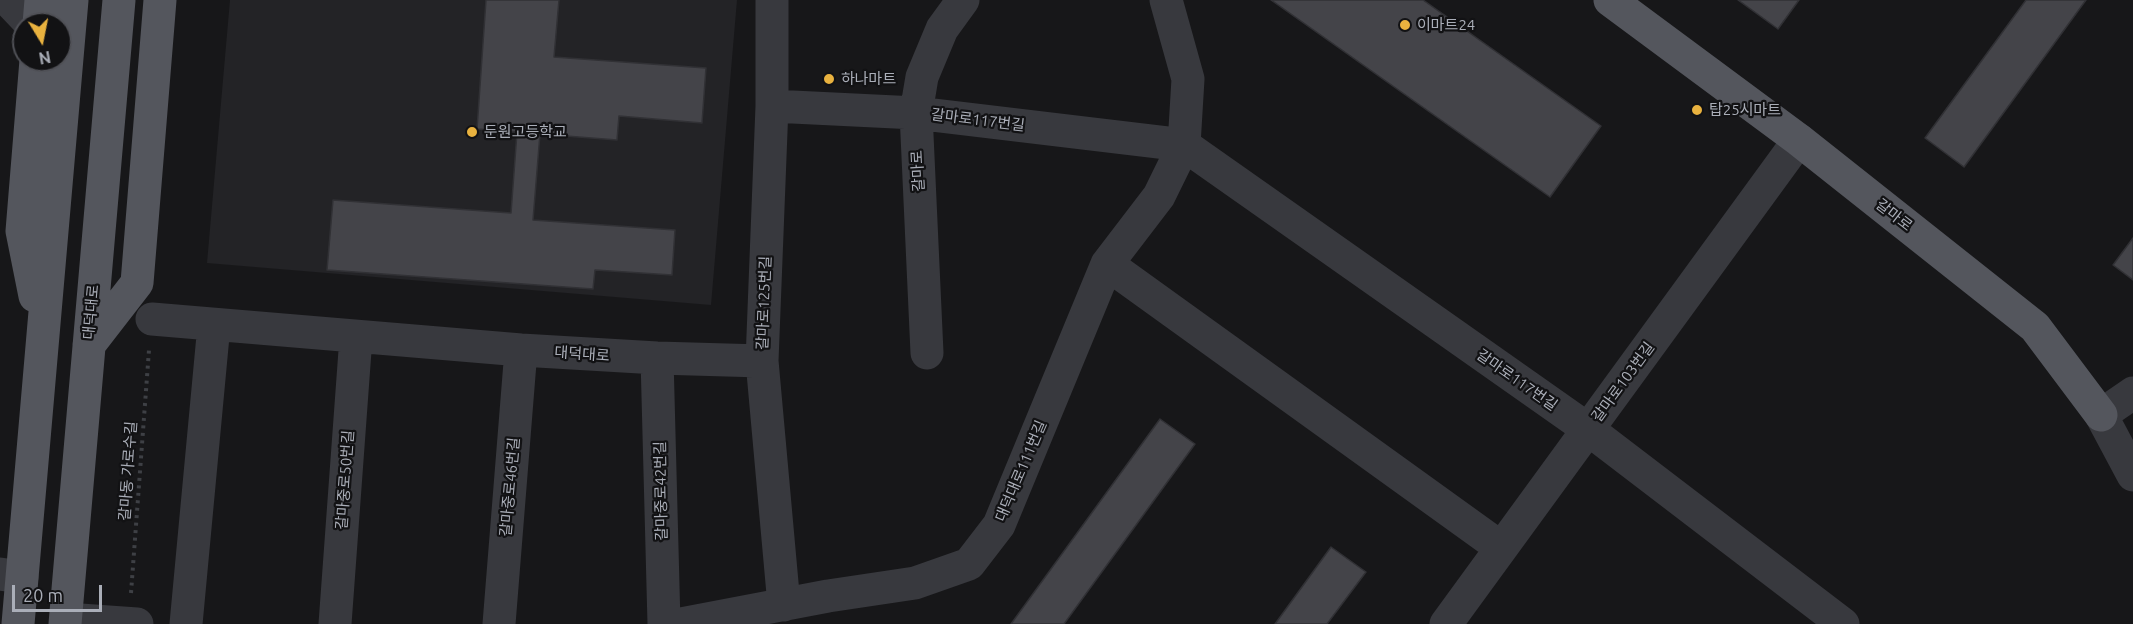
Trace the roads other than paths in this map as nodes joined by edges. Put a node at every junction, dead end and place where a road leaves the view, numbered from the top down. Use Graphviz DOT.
graph roads {
  1 [pos="8,0"];
  2 [pos="72,0"];
  3 [pos="119,0"];
  4 [pos="134,0"];
  5 [pos="160,0"];
  6 [pos="772,0"];
  7 [pos="963,0"];
  8 [pos="1166,0"];
  9 [pos="1610,0"];
  10 [pos="20,12"];
  11 [pos="35,72"];
  12 [pos="154,77"];
  13 [pos="771,106"];
  14 [pos="916,112"];
  15 [pos="1799,140"];
  16 [pos="1184,146"];
  17 [pos="1107,264"];
  18 [pos="152,319"];
  19 [pos="214,325"];
  20 [pos="43,335"];
  21 [pos="356,337"];
  22 [pos="89,345"];
  23 [pos="521,350"];
  24 [pos="927,353"];
  25 [pos="657,358"];
  26 [pos="762,361"];
  27 [pos="2133,393"];
  28 [pos="2101,415"];
  29 [pos="1588,430"];
  30 [pos="2133,475"];
  31 [pos="1500,547"];
  32 [pos="11,576"];
  33 [pos="784,605"];
  34 [pos="831,610"];
  35 [pos="66,622"];
  36 [pos="129,623"];
  37 [pos="18,624"];
  38 [pos="137,624"];
  39 [pos="186,624"];
  40 [pos="335,624"];
  41 [pos="499,624"];
  42 [pos="664,624"];
  43 [pos="681,624"];
  44 [pos="1446,624"];
  45 [pos="1843,624"];
  1 -- 10 [label="street"];
  2 -- 20 [label="main road"];
  3 -- 22 [label="main road, 대덕대로"];
  4 -- 12 [label="main road"];
  5 -- 12 [label="main road"];
  6 -- 13 [label="street, 갈마로125번길"];
  7 -- 14 [label="street, 갈마로"];
  8 -- 16 [label="street"];
  9 -- 15 [label="main road, 갈마로"];
  11 -- 20 [label="main road"];
  12 -- 22 [label="main road"];
  13 -- 14 [label="street, 갈마로117번길"];
  13 -- 26 [label="street, 갈마로125번길"];
  14 -- 16 [label="street, 갈마로117번길"];
  14 -- 24 [label="street, 갈마로"];
  15 -- 28 [label="main road, 갈마로"];
  15 -- 29 [label="street, 갈마로103번길"];
  16 -- 17 [label="street, 대덕대로111번길"];
  16 -- 29 [label="street, 갈마로117번길"];
  17 -- 31 [label="street"];
  17 -- 34 [label="street, 대덕대로111번길"];
  18 -- 19 [label="street, 대덕대로"];
  19 -- 21 [label="street, 대덕대로"];
  19 -- 39 [label="street"];
  20 -- 32 [label="main road"];
  21 -- 23 [label="street, 대덕대로"];
  21 -- 40 [label="street, 갈마중로50번길"];
  22 -- 35 [label="main road, 대덕대로"];
  23 -- 25 [label="street, 대덕대로"];
  23 -- 41 [label="street, 갈마중로46번길"];
  25 -- 26 [label="street, 대덕대로"];
  25 -- 42 [label="street, 갈마중로42번길"];
  26 -- 33 [label="street, 갈마로125번길"];
  27 -- 28 [label="street"];
  28 -- 30 [label="street, 갈마로"];
  29 -- 31 [label="street, 갈마로103번길"];
  29 -- 45 [label="street, 갈마로117번길"];
  31 -- 44 [label="street, 갈마로103번길"];
  32 -- 37 [label="main road"];
  33 -- 34 [label="street, 대덕대로111번길"];
  33 -- 43 [label="street, 대덕대로111번길"];
  35 -- 36 [label="street"];
  36 -- 38 [label="street"];
}
